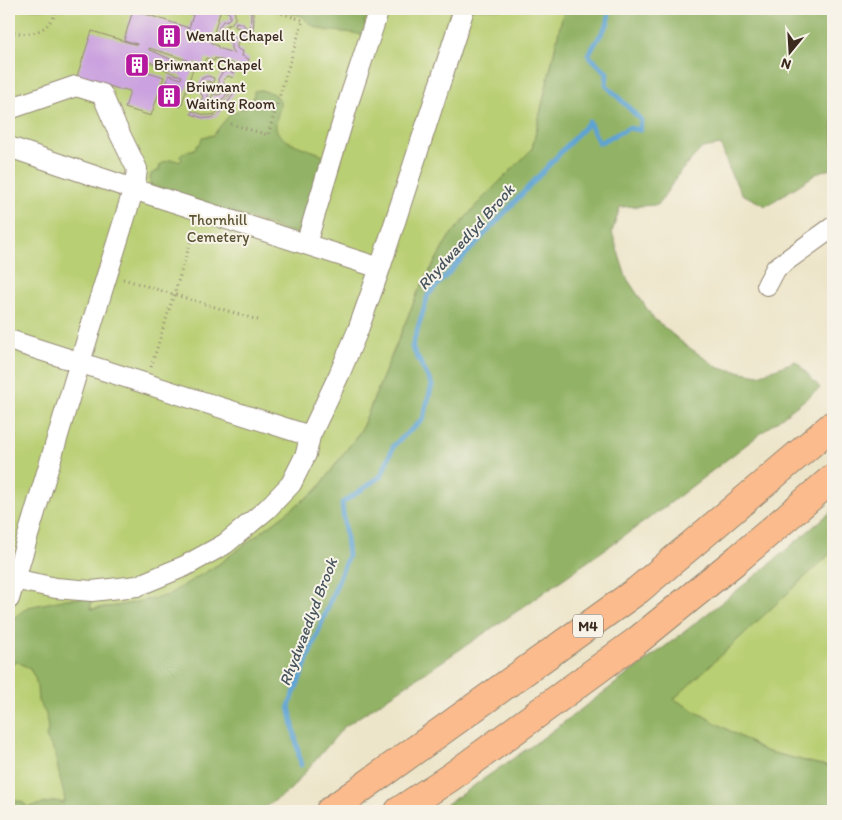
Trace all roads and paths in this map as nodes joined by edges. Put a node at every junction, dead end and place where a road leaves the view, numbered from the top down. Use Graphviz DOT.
graph roads {
  1 [pos="57,9"];
  2 [pos="267,9"];
  3 [pos="379,9"];
  4 [pos="464,9"];
  5 [pos="9,30"];
  6 [pos="9,109"];
  7 [pos="231,124"];
  8 [pos="9,147"];
  9 [pos="135,179"];
  10 [pos="201,210"];
  11 [pos="833,227"];
  12 [pos="306,244"];
  13 [pos="380,268"];
  14 [pos="107,274"];
  15 [pos="767,284"];
  16 [pos="174,295"];
  17 [pos="261,321"];
  18 [pos="9,340"];
  19 [pos="80,362"];
  20 [pos="146,383"];
  21 [pos="833,425"];
  22 [pos="310,436"];
  23 [pos="833,478"];
  24 [pos="12,578"];
  25 [pos="9,599"];
  26 [pos="330,811"];
  27 [pos="398,811"];
  1 -- 5 [label="path"];
  2 -- 7 [label="path"];
  3 -- 12 [label="street"];
  4 -- 13 [label="street"];
  6 -- 9 [label="street"];
  8 -- 9 [label="street"];
  9 -- 10 [label="street"];
  9 -- 14 [label="street"];
  10 -- 12 [label="street"];
  10 -- 16 [label="path"];
  11 -- 15 [label="street"];
  12 -- 13 [label="street"];
  13 -- 22 [label="street"];
  14 -- 16 [label="path"];
  14 -- 19 [label="street"];
  16 -- 17 [label="path"];
  16 -- 20 [label="path"];
  18 -- 19 [label="street"];
  19 -- 20 [label="street"];
  19 -- 24 [label="street"];
  20 -- 22 [label="street"];
  21 -- 26 [label="highway, M4"];
  22 -- 24 [label="street"];
  23 -- 27 [label="highway"];
  24 -- 25 [label="street"];
}
